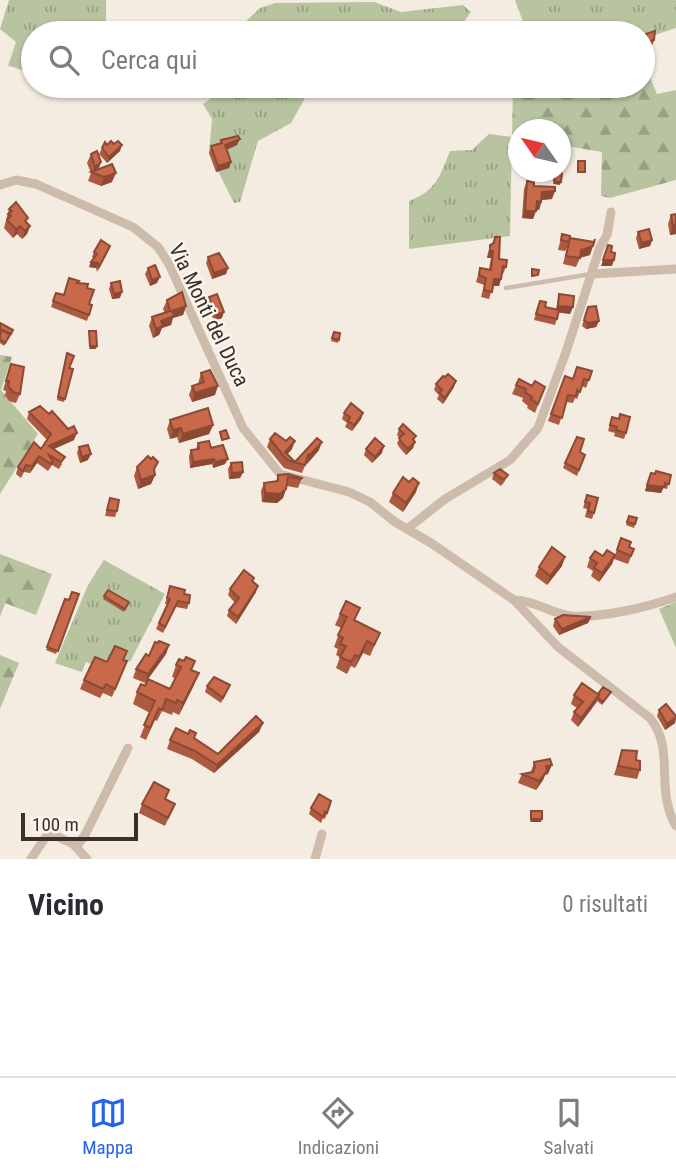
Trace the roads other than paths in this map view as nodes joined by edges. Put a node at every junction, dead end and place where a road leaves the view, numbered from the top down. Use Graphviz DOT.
graph roads {
  1 [pos="0,185"];
  2 [pos="611,212"];
  3 [pos="676,269"];
  4 [pos="592,274"];
  5 [pos="506,288"];
  6 [pos="407,529"];
  7 [pos="676,597"];
  8 [pos="514,600"];
  9 [pos="128,748"];
  10 [pos="676,826"];
  11 [pos="322,834"];
  12 [pos="76,847"];
  13 [pos="31,859"];
  14 [pos="87,859"];
  15 [pos="315,859"];
  1 -- 6 [label="street, Via Monti del Duca"];
  2 -- 4 [label="street"];
  3 -- 4 [label="street"];
  4 -- 5 [label="lane"];
  4 -- 6 [label="street"];
  6 -- 8 [label="street"];
  7 -- 8 [label="street"];
  8 -- 10 [label="street"];
  9 -- 12 [label="street"];
  11 -- 15 [label="street"];
  12 -- 13 [label="street"];
  12 -- 14 [label="street"];
}
